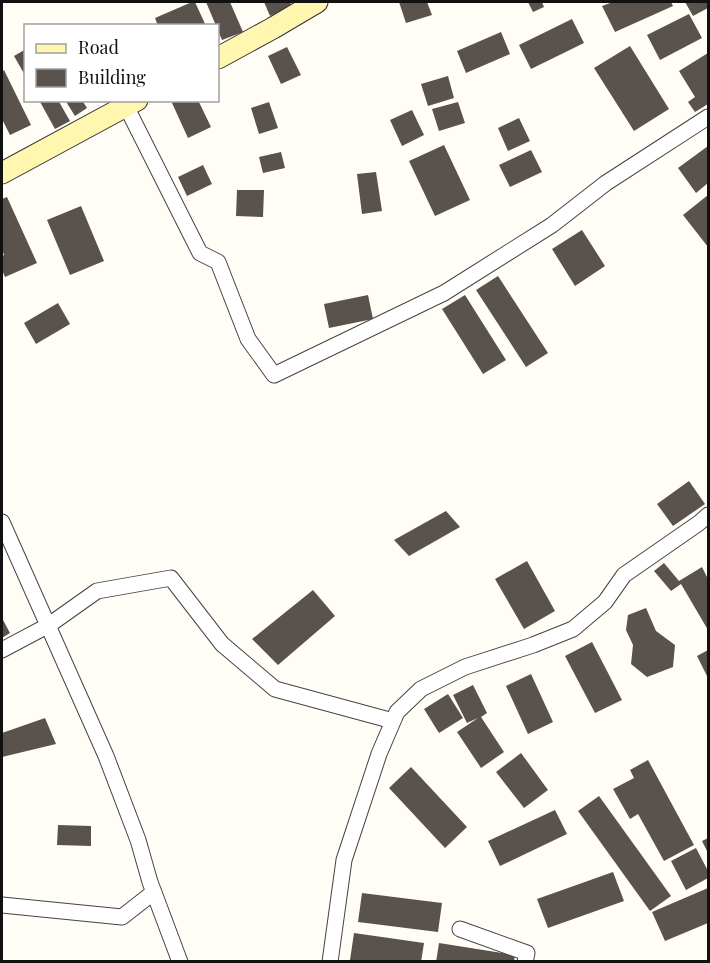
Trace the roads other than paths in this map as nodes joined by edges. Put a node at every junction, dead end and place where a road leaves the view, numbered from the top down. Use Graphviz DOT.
graph roads {
  1 [pos="317,2"];
  2 [pos="219,57"];
  3 [pos="132,103"];
  4 [pos="708,117"];
  5 [pos="2,173"];
  6 [pos="708,515"];
  7 [pos="2,522"];
  8 [pos="49,625"];
  9 [pos="2,650"];
  10 [pos="393,721"];
  11 [pos="154,892"];
  12 [pos="2,905"];
  13 [pos="460,929"];
  14 [pos="180,962"];
  15 [pos="330,962"];
  16 [pos="525,962"];
  1 -- 2 [label="street"];
  3 -- 4 [label="street"];
  3 -- 5 [label="street"];
  6 -- 10 [label="street"];
  7 -- 8 [label="street"];
  8 -- 9 [label="street"];
  8 -- 10 [label="street"];
  8 -- 11 [label="street"];
  10 -- 15 [label="street"];
  11 -- 12 [label="street"];
  11 -- 14 [label="street"];
  13 -- 16 [label="street"];
}
